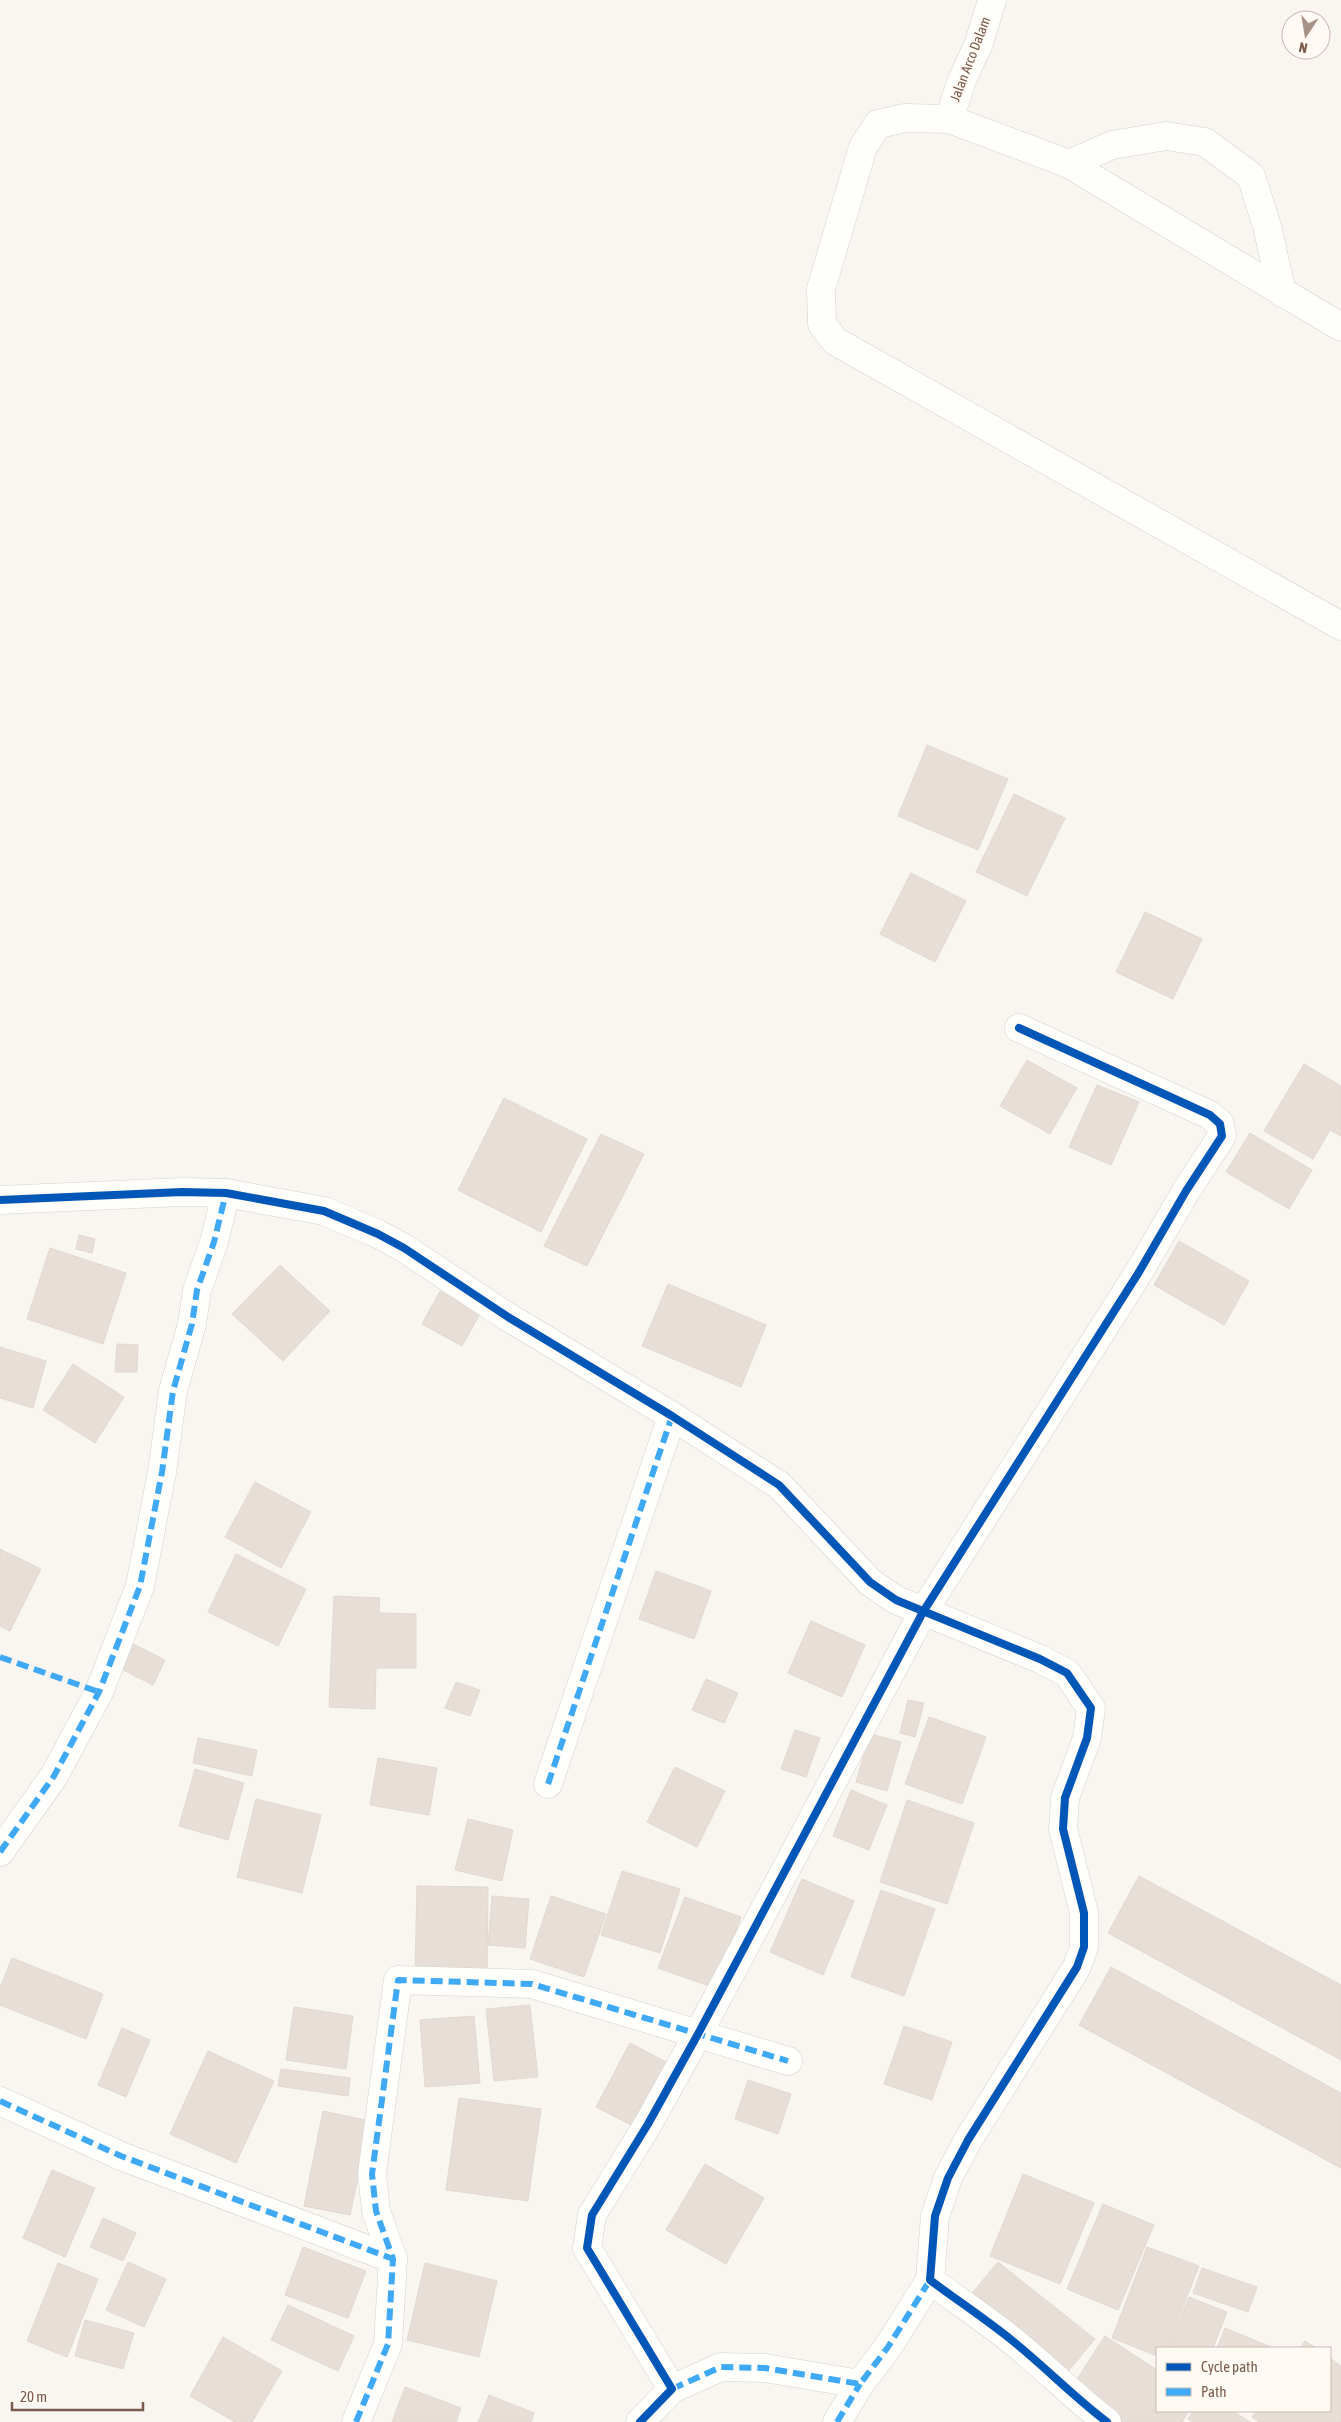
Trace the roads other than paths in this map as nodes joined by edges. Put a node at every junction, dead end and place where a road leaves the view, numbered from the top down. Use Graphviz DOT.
graph roads {
  1 [pos="992,0"];
  2 [pos="949,119"];
  3 [pos="1069,164"];
  4 [pos="1282,293"];
  5 [pos="1341,327"];
  6 [pos="1341,626"];
  7 [pos="1018,1028"];
  8 [pos="226,1193"];
  9 [pos="0,1200"];
  10 [pos="672,1416"];
  11 [pos="922,1612"];
  12 [pos="548,1784"];
  13 [pos="0,1852"];
  14 [pos="698,2034"];
  15 [pos="788,2061"];
  16 [pos="0,2101"];
  17 [pos="393,2259"];
  18 [pos="930,2280"];
  19 [pos="860,2384"];
  20 [pos="672,2389"];
  21 [pos="356,2422"];
  22 [pos="640,2422"];
  23 [pos="837,2422"];
  24 [pos="1107,2422"];
  1 -- 2 [label="street, Jalan Arco Dalam"];
  2 -- 3 [label="street"];
  2 -- 6 [label="street"];
  3 -- 4 [label="street"];
  3 -- 4 [label="street"];
  4 -- 5 [label="street"];
  7 -- 11 [label="street"];
  8 -- 9 [label="street"];
  8 -- 10 [label="street"];
  8 -- 13 [label="street"];
  10 -- 11 [label="street"];
  10 -- 12 [label="street"];
  11 -- 14 [label="street"];
  11 -- 18 [label="street"];
  14 -- 15 [label="street"];
  14 -- 17 [label="street"];
  14 -- 20 [label="street"];
  16 -- 17 [label="street"];
  17 -- 21 [label="street"];
  18 -- 19 [label="street"];
  18 -- 24 [label="street"];
  19 -- 20 [label="street"];
  19 -- 23 [label="street"];
  20 -- 22 [label="street"];
}
